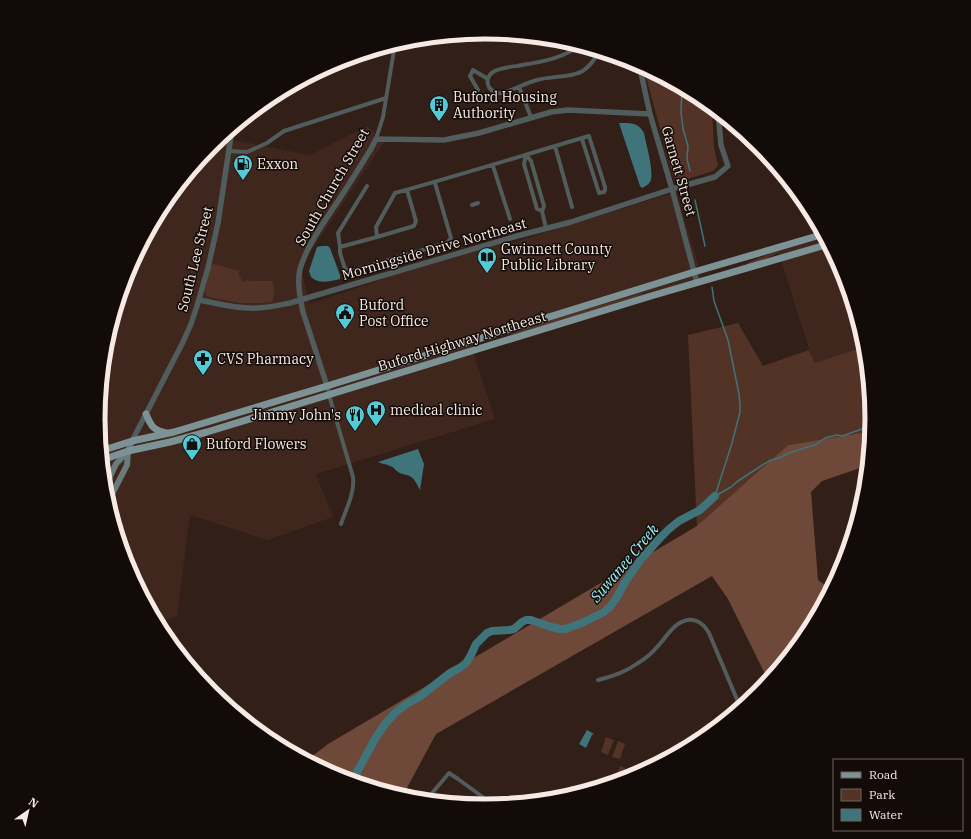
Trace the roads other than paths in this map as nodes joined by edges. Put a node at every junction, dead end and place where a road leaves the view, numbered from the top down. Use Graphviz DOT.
graph roads {
  1 [pos="574,49"];
  2 [pos="394,50"];
  3 [pos="597,56"];
  4 [pos="641,72"];
  5 [pos="488,78"];
  6 [pos="519,87"];
  7 [pos="478,90"];
  8 [pos="386,98"];
  9 [pos="650,114"];
  10 [pos="531,117"];
  11 [pos="718,119"];
  12 [pos="231,137"];
  13 [pos="376,139"];
  14 [pos="582,139"];
  15 [pos="555,146"];
  16 [pos="228,151"];
  17 [pos="526,155"];
  18 [pos="493,166"];
  19 [pos="598,167"];
  20 [pos="592,170"];
  21 [pos="434,183"];
  22 [pos="538,184"];
  23 [pos="367,186"];
  24 [pos="531,187"];
  25 [pos="672,189"];
  26 [pos="407,190"];
  27 [pos="478,203"];
  28 [pos="472,205"];
  29 [pos="572,207"];
  30 [pos="542,211"];
  31 [pos="510,219"];
  32 [pos="546,228"];
  33 [pos="819,236"];
  34 [pos="377,237"];
  35 [pos="824,245"];
  36 [pos="340,247"];
  37 [pos="694,272"];
  38 [pos="697,283"];
  39 [pos="199,300"];
  40 [pos="300,301"];
  41 [pos="327,386"];
  42 [pos="329,395"];
  43 [pos="146,414"];
  44 [pos="170,433"];
  45 [pos="132,441"];
  46 [pos="106,449"];
  47 [pos="128,451"];
  48 [pos="107,458"];
  49 [pos="109,478"];
  50 [pos="112,494"];
  51 [pos="341,524"];
  52 [pos="598,680"];
  53 [pos="739,704"];
  54 [pos="431,796"];
  55 [pos="487,800"];
  1 -- 5 [label="street"];
  2 -- 8 [label="street, South Church Street"];
  3 -- 6 [label="street"];
  4 -- 9 [label="street, Garnett Street"];
  5 -- 6 [label="street"];
  5 -- 7 [label="street"];
  6 -- 10 [label="street"];
  8 -- 13 [label="street, South Church Street"];
  8 -- 16 [label="street"];
  9 -- 10 [label="street"];
  9 -- 25 [label="street, Garnett Street"];
  10 -- 13 [label="street"];
  11 -- 25 [label="street, Morningside Drive Northeast"];
  12 -- 16 [label="street, South Lee Street"];
  13 -- 40 [label="street, South Church Street"];
  14 -- 15 [label="street"];
  14 -- 19 [label="street"];
  14 -- 20 [label="street"];
  15 -- 17 [label="street"];
  15 -- 29 [label="street"];
  16 -- 39 [label="street, South Lee Street"];
  17 -- 18 [label="street"];
  17 -- 22 [label="street"];
  17 -- 24 [label="street"];
  18 -- 21 [label="street"];
  18 -- 31 [label="street"];
  19 -- 20 [label="street"];
  19 -- 20 [label="street"];
  21 -- 26 [label="street"];
  21 -- 36 [label="street"];
  22 -- 24 [label="street"];
  22 -- 30 [label="street"];
  23 -- 36 [label="street"];
  24 -- 30 [label="street"];
  25 -- 32 [label="street, Morningside Drive Northeast"];
  25 -- 37 [label="street, Garnett Street"];
  26 -- 34 [label="street"];
  26 -- 34 [label="street"];
  27 -- 28 [label="street"];
  30 -- 32 [label="street"];
  32 -- 40 [label="street, Morningside Drive Northeast"];
  33 -- 37 [label="main road, Buford Highway Northeast"];
  34 -- 36 [label="street"];
  35 -- 38 [label="main road, Buford Highway Northeast"];
  37 -- 38 [label="street, Garnett Street"];
  37 -- 41 [label="main road, Buford Highway Northeast"];
  38 -- 42 [label="main road, Buford Highway Northeast"];
  39 -- 40 [label="street, Morningside Drive Northeast"];
  39 -- 43 [label="street, South Lee Street"];
  40 -- 41 [label="street, South Church Street"];
  41 -- 42 [label="street, South Church Street"];
  41 -- 44 [label="main road, Buford Highway Northeast"];
  42 -- 47 [label="main road, Buford Highway Northeast"];
  42 -- 51 [label="street"];
  43 -- 44 [label="main road"];
  43 -- 45 [label="street, South Lee Street"];
  44 -- 45 [label="main road, Buford Highway Northeast"];
  45 -- 46 [label="main road, Buford Highway Northeast"];
  45 -- 47 [label="main road, South Lee Street"];
  47 -- 48 [label="main road, Buford Highway Northeast"];
  47 -- 49 [label="main road, South Lee Street"];
  47 -- 50 [label="main road, South Lee Street"];
  52 -- 53 [label="street"];
  54 -- 55 [label="street"];
}
